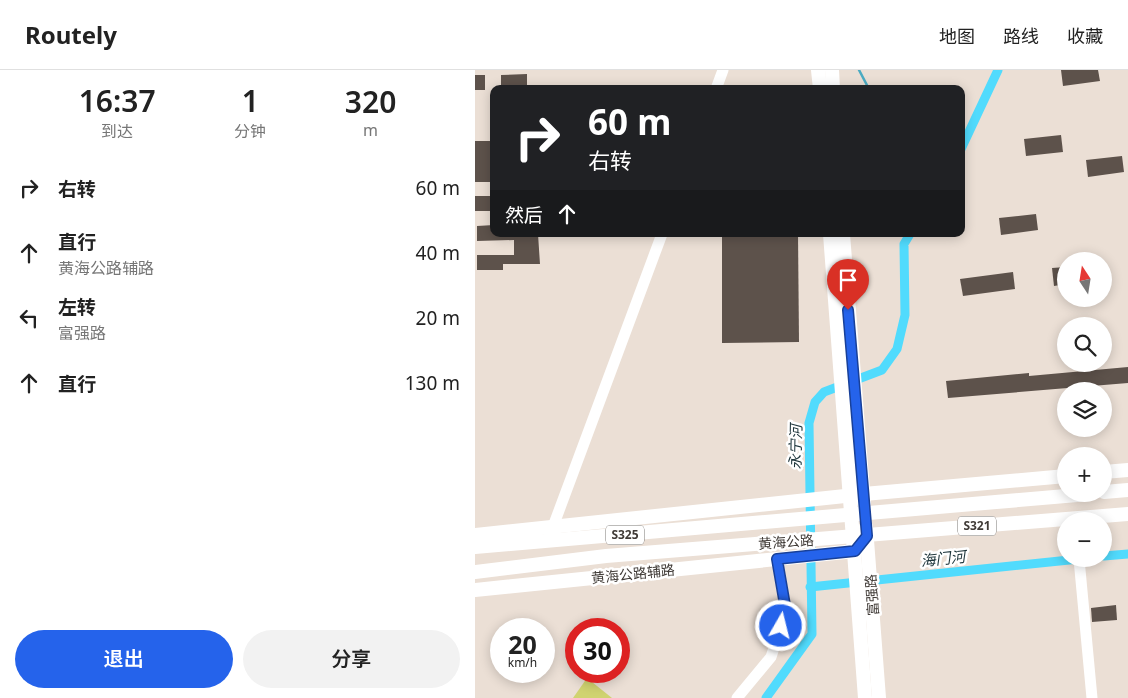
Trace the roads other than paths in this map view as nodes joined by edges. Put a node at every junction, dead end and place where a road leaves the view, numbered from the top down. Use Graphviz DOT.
graph roads {
  1 [pos="723,70"];
  2 [pos="819,70"];
  3 [pos="832,70"];
  4 [pos="717,85"];
  5 [pos="820,85"];
  6 [pos="833,85"];
  7 [pos="661,237"];
  8 [pos="830,237"];
  9 [pos="843,237"];
  10 [pos="844,350"];
  11 [pos="1128,470"];
  12 [pos="1112,471"];
  13 [pos="1057,477"];
  14 [pos="1128,490"];
  15 [pos="1112,491"];
  16 [pos="857,495"];
  17 [pos="1057,497"];
  18 [pos="1128,514"];
  19 [pos="859,515"];
  20 [pos="826,516"];
  21 [pos="1112,516"];
  22 [pos="1057,521"];
  23 [pos="551,534"];
  24 [pos="475,535"];
  25 [pos="861,536"];
  26 [pos="827,539"];
  27 [pos="475,547"];
  28 [pos="777,559"];
  29 [pos="860,559"];
  30 [pos="1080,567"];
  31 [pos="475,572"];
  32 [pos="475,590"];
  33 [pos="865,599"];
  34 [pos="737,698"];
  35 [pos="865,698"];
  36 [pos="879,698"];
  37 [pos="1092,698"];
  1 -- 4 [label="street"];
  2 -- 5 [label="main road"];
  3 -- 6 [label="main road"];
  7 -- 23 [label="street"];
  8 -- 10 [label="main road"];
  9 -- 10 [label="main road"];
  10 -- 16 [label="main road, 富强路"];
  11 -- 12 [label="main road"];
  13 -- 16 [label="main road"];
  14 -- 15 [label="main road"];
  16 -- 19 [label="main road, 富强路"];
  16 -- 23 [label="main road"];
  17 -- 19 [label="main road, 黄海公路 / S321"];
  18 -- 21 [label="main road, 黄海公路 / S321"];
  19 -- 20 [label="main road, 黄海公路 / S321"];
  19 -- 25 [label="main road, 富强路"];
  20 -- 23 [label="main road, 黄海公路 / S325"];
  22 -- 25 [label="main road, 黄海公路 / S321"];
  23 -- 24 [label="main road"];
  23 -- 27 [label="main road, 黄海公路 / S325"];
  25 -- 26 [label="main road, 黄海公路 / S321"];
  25 -- 29 [label="main road, 富强路"];
  26 -- 31 [label="main road, 黄海公路 / S325"];
  28 -- 29 [label="main road, 黄海公路辅路"];
  28 -- 32 [label="main road, 黄海公路辅路"];
  28 -- 34 [label="street"];
  29 -- 33 [label="main road, 富强路"];
  30 -- 37 [label="street"];
  33 -- 35 [label="main road, 富强路"];
  33 -- 36 [label="main road, 富强路"];
}
